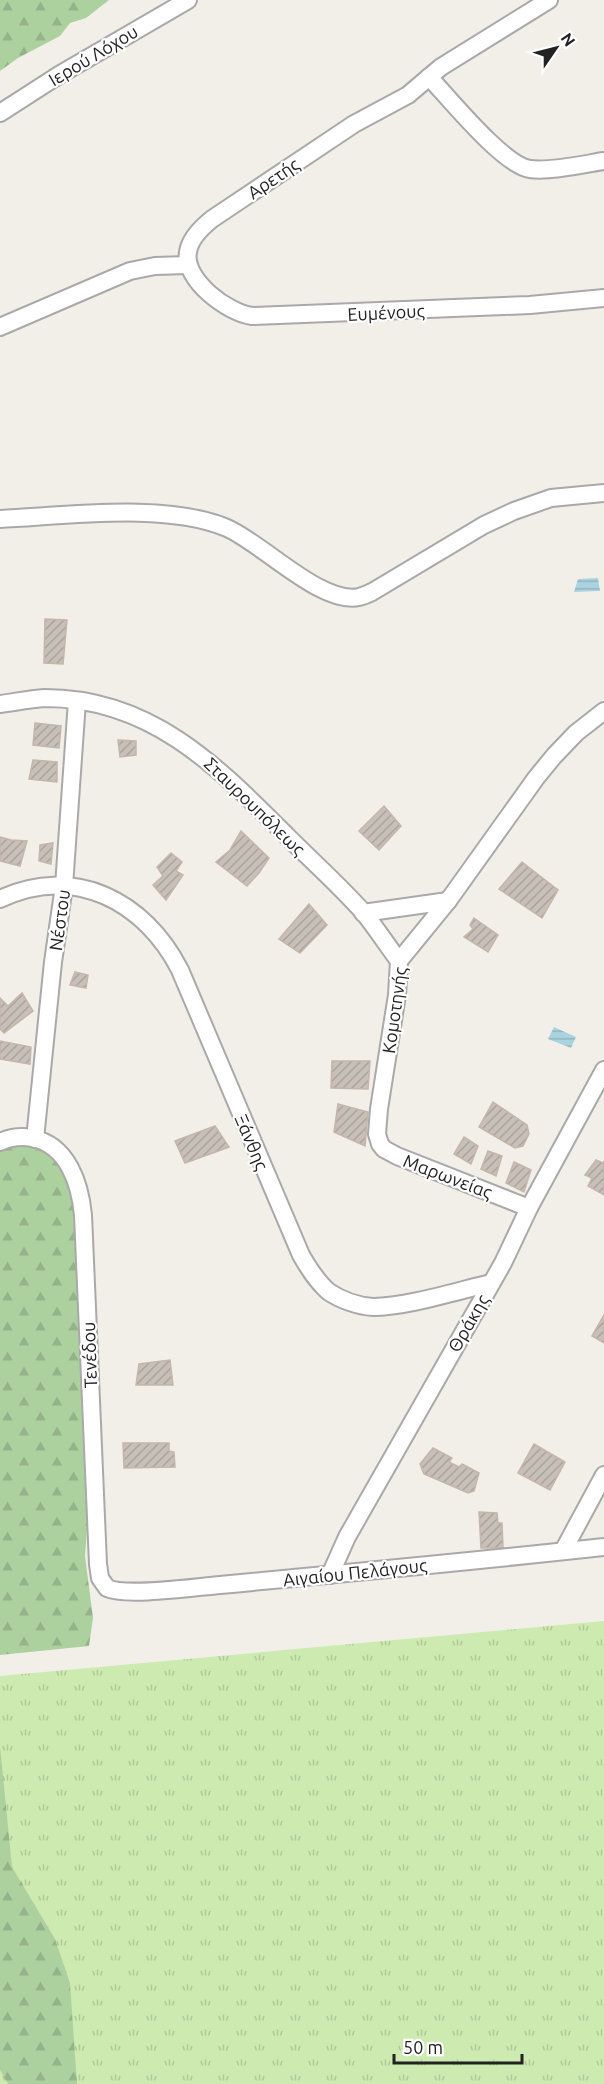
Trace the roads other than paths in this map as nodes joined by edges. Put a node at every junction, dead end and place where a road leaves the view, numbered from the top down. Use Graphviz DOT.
graph roads {
  1 [pos="188,0"];
  2 [pos="549,0"];
  3 [pos="429,77"];
  4 [pos="0,113"];
  5 [pos="604,161"];
  6 [pos="188,265"];
  7 [pos="604,298"];
  8 [pos="0,327"];
  9 [pos="604,493"];
  10 [pos="0,519"];
  11 [pos="77,701"];
  12 [pos="0,704"];
  13 [pos="604,711"];
  14 [pos="64,886"];
  15 [pos="0,899"];
  16 [pos="448,901"];
  17 [pos="363,913"];
  18 [pos="399,961"];
  19 [pos="604,1070"];
  20 [pos="377,1134"];
  21 [pos="35,1139"];
  22 [pos="0,1142"];
  23 [pos="529,1208"];
  24 [pos="491,1283"];
  25 [pos="604,1475"];
  26 [pos="604,1546"];
  27 [pos="563,1551"];
  28 [pos="330,1575"];
  29 [pos="107,1588"];
  1 -- 4 [label="street, Ιερού Λόχου"];
  2 -- 3 [label="street, Αρετής"];
  3 -- 5 [label="street"];
  3 -- 6 [label="street, Αρετής"];
  6 -- 7 [label="street, Ευμένους"];
  6 -- 8 [label="street"];
  9 -- 10 [label="street"];
  11 -- 12 [label="street, Σταυρουπόλεως"];
  11 -- 14 [label="street, Νέστου"];
  11 -- 17 [label="street, Σταυρουπόλεως"];
  13 -- 16 [label="street, Κομοτηνής"];
  14 -- 15 [label="street, Ξάνθης"];
  14 -- 21 [label="street, Νέστου"];
  14 -- 24 [label="street, Ξάνθης"];
  16 -- 17 [label="street"];
  16 -- 18 [label="street, Κομοτηνής"];
  17 -- 18 [label="street, Σταυρουπόλεως"];
  18 -- 20 [label="street, Κομοτηνής"];
  19 -- 23 [label="street, Θράκης"];
  20 -- 23 [label="street, Μαρωνείας"];
  21 -- 22 [label="street"];
  21 -- 29 [label="street, Τενέδου"];
  23 -- 24 [label="street, Θράκης"];
  24 -- 28 [label="street, Θράκης"];
  25 -- 27 [label="street"];
  26 -- 27 [label="street, Αιγαίου Πελάγους"];
  27 -- 28 [label="street, Αιγαίου Πελάγους"];
  28 -- 29 [label="street, Αιγαίου Πελάγους"];
}
